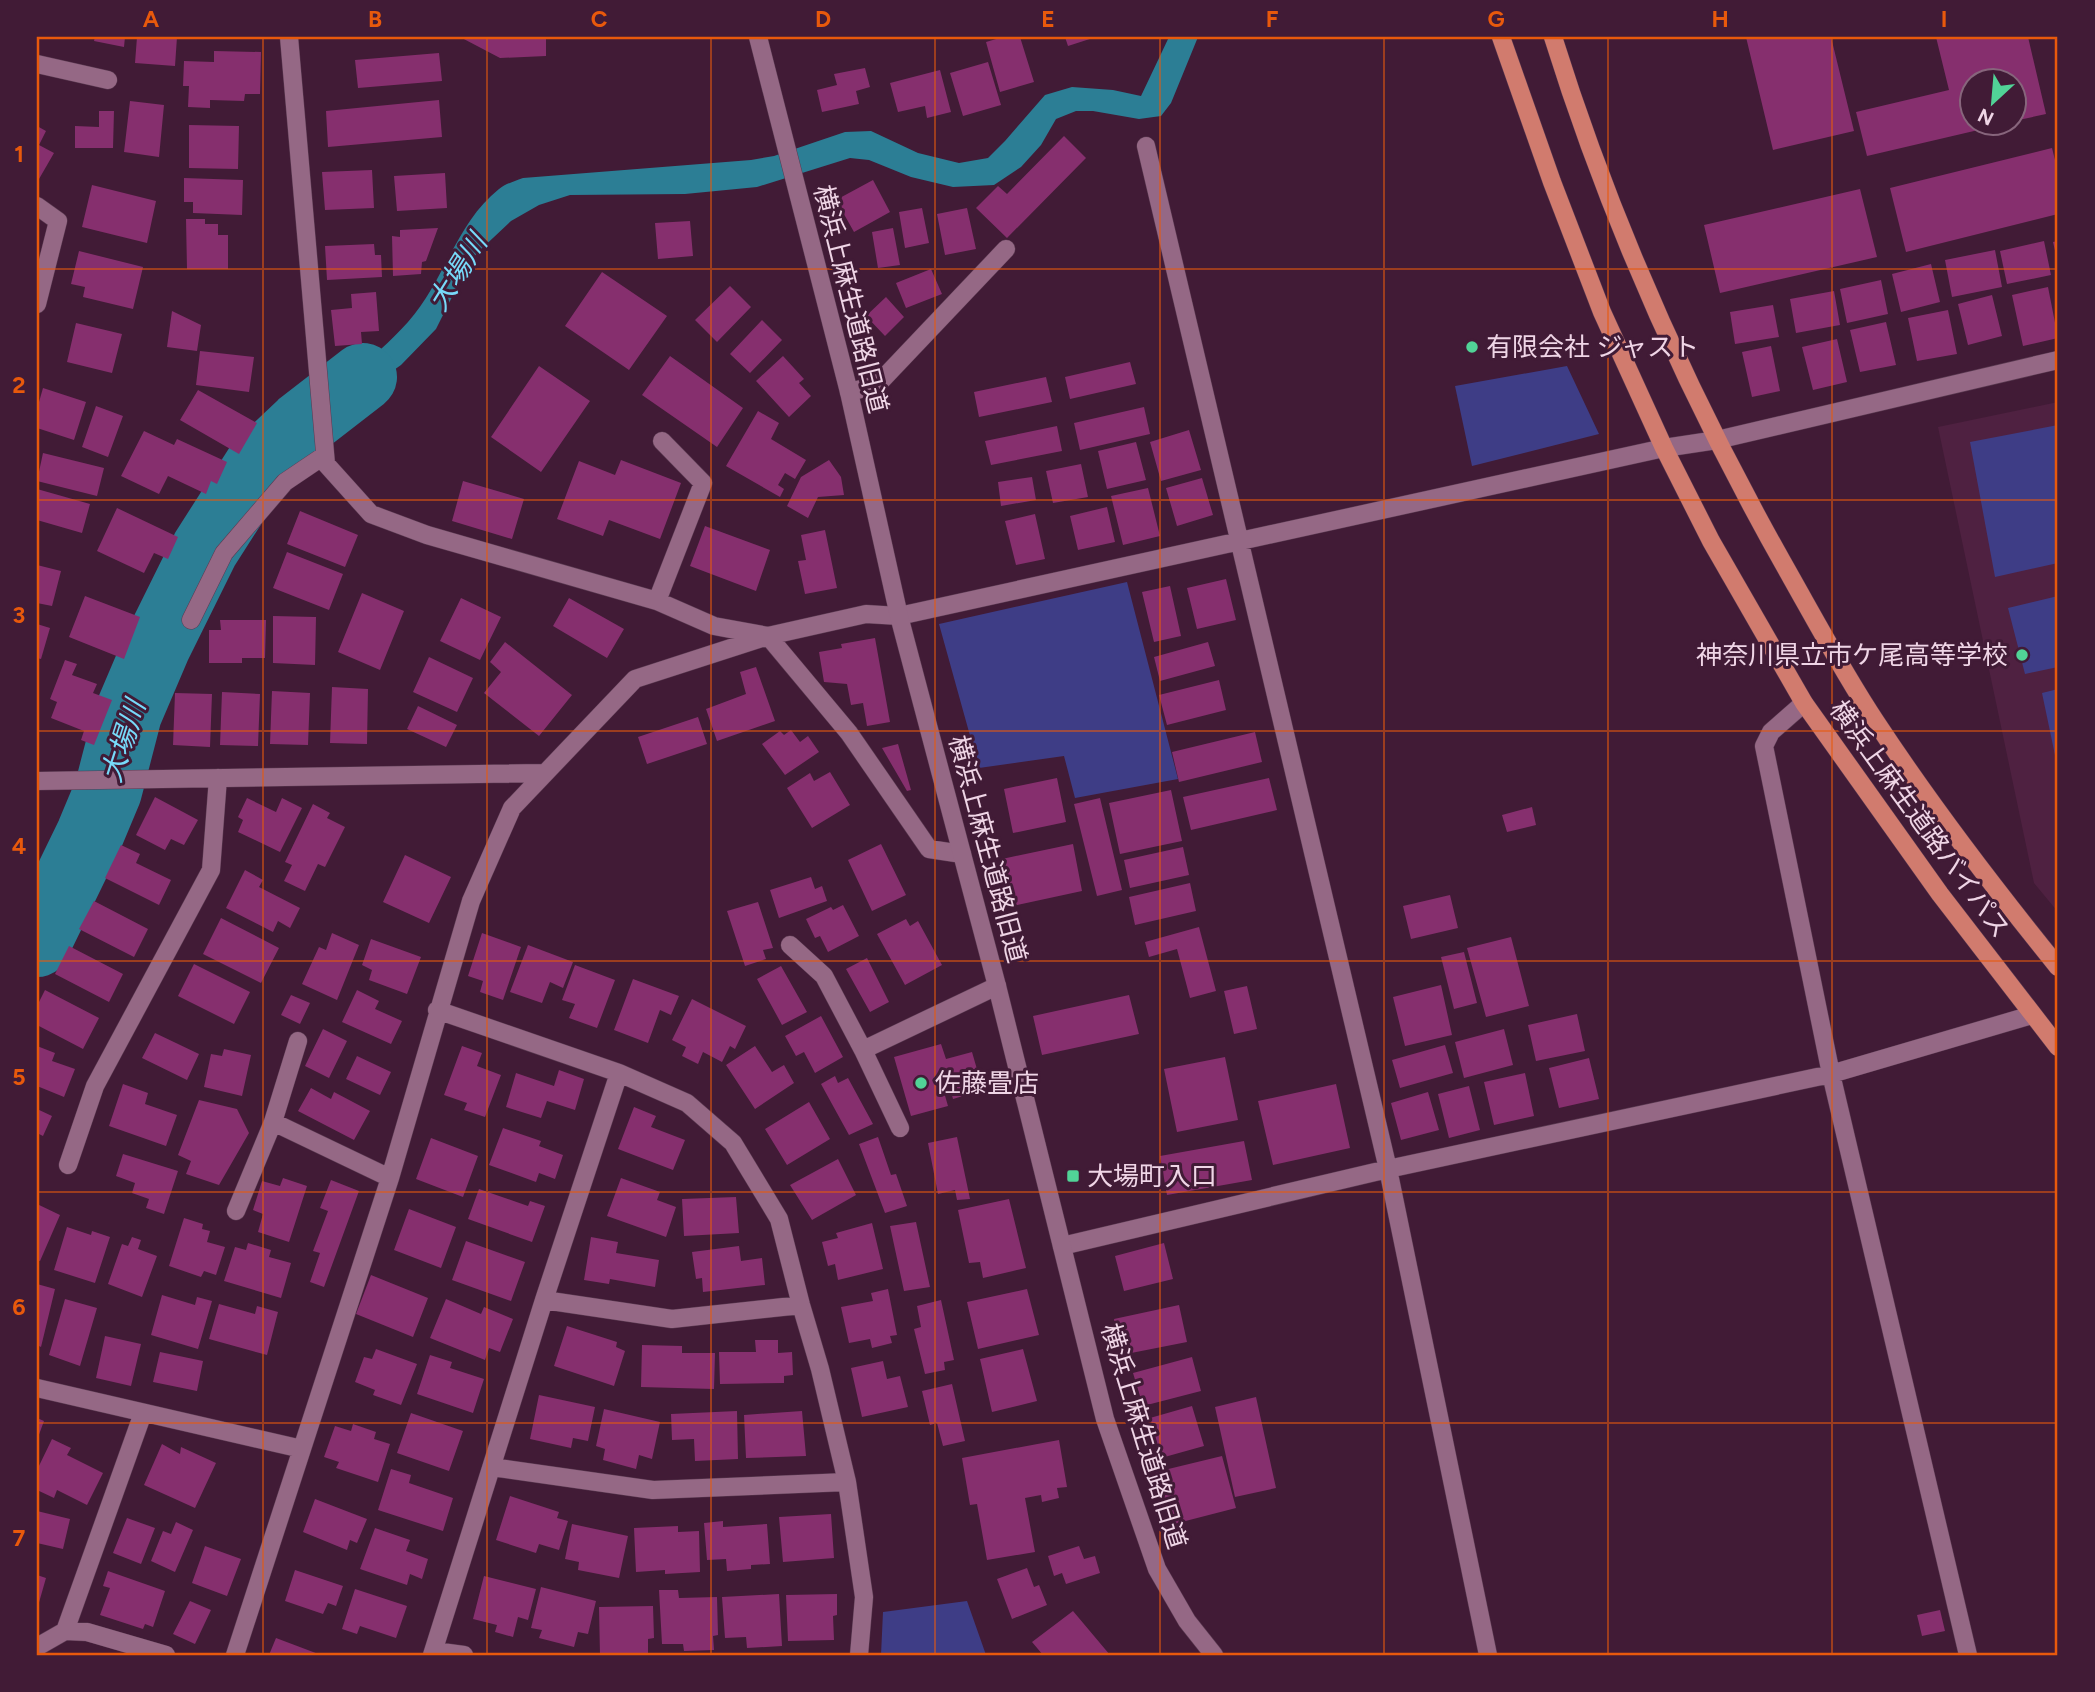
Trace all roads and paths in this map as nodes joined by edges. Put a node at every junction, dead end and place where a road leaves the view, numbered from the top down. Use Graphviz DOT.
graph roads {
  1 [pos="289,37"];
  2 [pos="758,37"];
  3 [pos="1501,37"];
  4 [pos="1553,37"];
  5 [pos="37,64"];
  6 [pos="108,80"];
  7 [pos="1146,146"];
  8 [pos="37,206"];
  9 [pos="1006,249"];
  10 [pos="37,304"];
  11 [pos="2058,360"];
  12 [pos="849,392"];
  13 [pos="1717,440"];
  14 [pos="662,441"];
  15 [pos="1664,448"];
  16 [pos="325,455"];
  17 [pos="1237,540"];
  18 [pos="657,601"];
  19 [pos="900,616"];
  20 [pos="191,620"];
  21 [pos="768,636"];
  22 [pos="1804,703"];
  23 [pos="544,773"];
  24 [pos="218,778"];
  25 [pos="37,781"];
  26 [pos="962,854"];
  27 [pos="790,945"];
  28 [pos="2058,967"];
  29 [pos="997,986"];
  30 [pos="438,1010"];
  31 [pos="2032,1015"];
  32 [pos="298,1041"];
  33 [pos="2058,1047"];
  34 [pos="863,1050"];
  35 [pos="619,1073"];
  36 [pos="1831,1074"];
  37 [pos="273,1122"];
  38 [pos="900,1128"];
  39 [pos="68,1165"];
  40 [pos="1388,1170"];
  41 [pos="390,1178"];
  42 [pos="236,1211"];
  43 [pos="1062,1246"];
  44 [pos="544,1300"];
  45 [pos="801,1305"];
  46 [pos="37,1388"];
  47 [pos="143,1413"];
  48 [pos="302,1449"];
  49 [pos="492,1466"];
  50 [pos="847,1482"];
  51 [pos="51,1633"];
  52 [pos="37,1647"];
  53 [pos="433,1653"];
  54 [pos="166,1655"];
  55 [pos="235,1655"];
  56 [pos="464,1655"];
  57 [pos="859,1655"];
  58 [pos="1214,1655"];
  59 [pos="1488,1655"];
  60 [pos="1968,1655"];
  1 -- 16 [label="street"];
  2 -- 12 [label="street, 横浜上麻生道路旧道"];
  3 -- 15 [label="main road, 横浜上麻生道路バイパス"];
  4 -- 13 [label="main road, 横浜上麻生道路バイパス"];
  5 -- 6 [label="street"];
  7 -- 17 [label="street"];
  8 -- 10 [label="street"];
  9 -- 12 [label="street"];
  11 -- 13 [label="street"];
  12 -- 19 [label="street, 横浜上麻生道路旧道"];
  13 -- 15 [label="street"];
  13 -- 28 [label="main road, 横浜上麻生道路バイパス"];
  14 -- 18 [label="street"];
  15 -- 17 [label="street"];
  15 -- 22 [label="main road, 横浜上麻生道路バイパス"];
  16 -- 18 [label="street"];
  16 -- 20 [label="street"];
  17 -- 19 [label="street"];
  17 -- 40 [label="street"];
  18 -- 21 [label="street"];
  19 -- 21 [label="street"];
  19 -- 26 [label="street, 横浜上麻生道路旧道"];
  21 -- 23 [label="street"];
  21 -- 26 [label="street"];
  22 -- 31 [label="main road, 横浜上麻生道路バイパス"];
  22 -- 36 [label="street"];
  23 -- 24 [label="street"];
  23 -- 30 [label="street"];
  24 -- 25 [label="street"];
  24 -- 39 [label="street"];
  26 -- 29 [label="street, 横浜上麻生道路旧道"];
  27 -- 34 [label="street"];
  29 -- 34 [label="street"];
  29 -- 43 [label="street, 横浜上麻生道路旧道"];
  30 -- 35 [label="street"];
  30 -- 41 [label="street"];
  31 -- 33 [label="main road, 横浜上麻生道路バイパス"];
  31 -- 36 [label="street"];
  32 -- 37 [label="street"];
  34 -- 38 [label="street"];
  35 -- 44 [label="street"];
  35 -- 45 [label="street"];
  36 -- 40 [label="street"];
  36 -- 60 [label="street"];
  37 -- 41 [label="street"];
  37 -- 42 [label="street"];
  40 -- 43 [label="street"];
  40 -- 59 [label="street"];
  41 -- 48 [label="street"];
  43 -- 58 [label="street, 横浜上麻生道路旧道"];
  44 -- 45 [label="street"];
  44 -- 49 [label="street"];
  45 -- 50 [label="street"];
  46 -- 47 [label="street"];
  47 -- 48 [label="street"];
  47 -- 51 [label="street"];
  48 -- 55 [label="street"];
  49 -- 50 [label="street"];
  49 -- 53 [label="street"];
  50 -- 57 [label="street"];
  51 -- 52 [label="street"];
  51 -- 54 [label="street"];
  53 -- 56 [label="street"];
}
